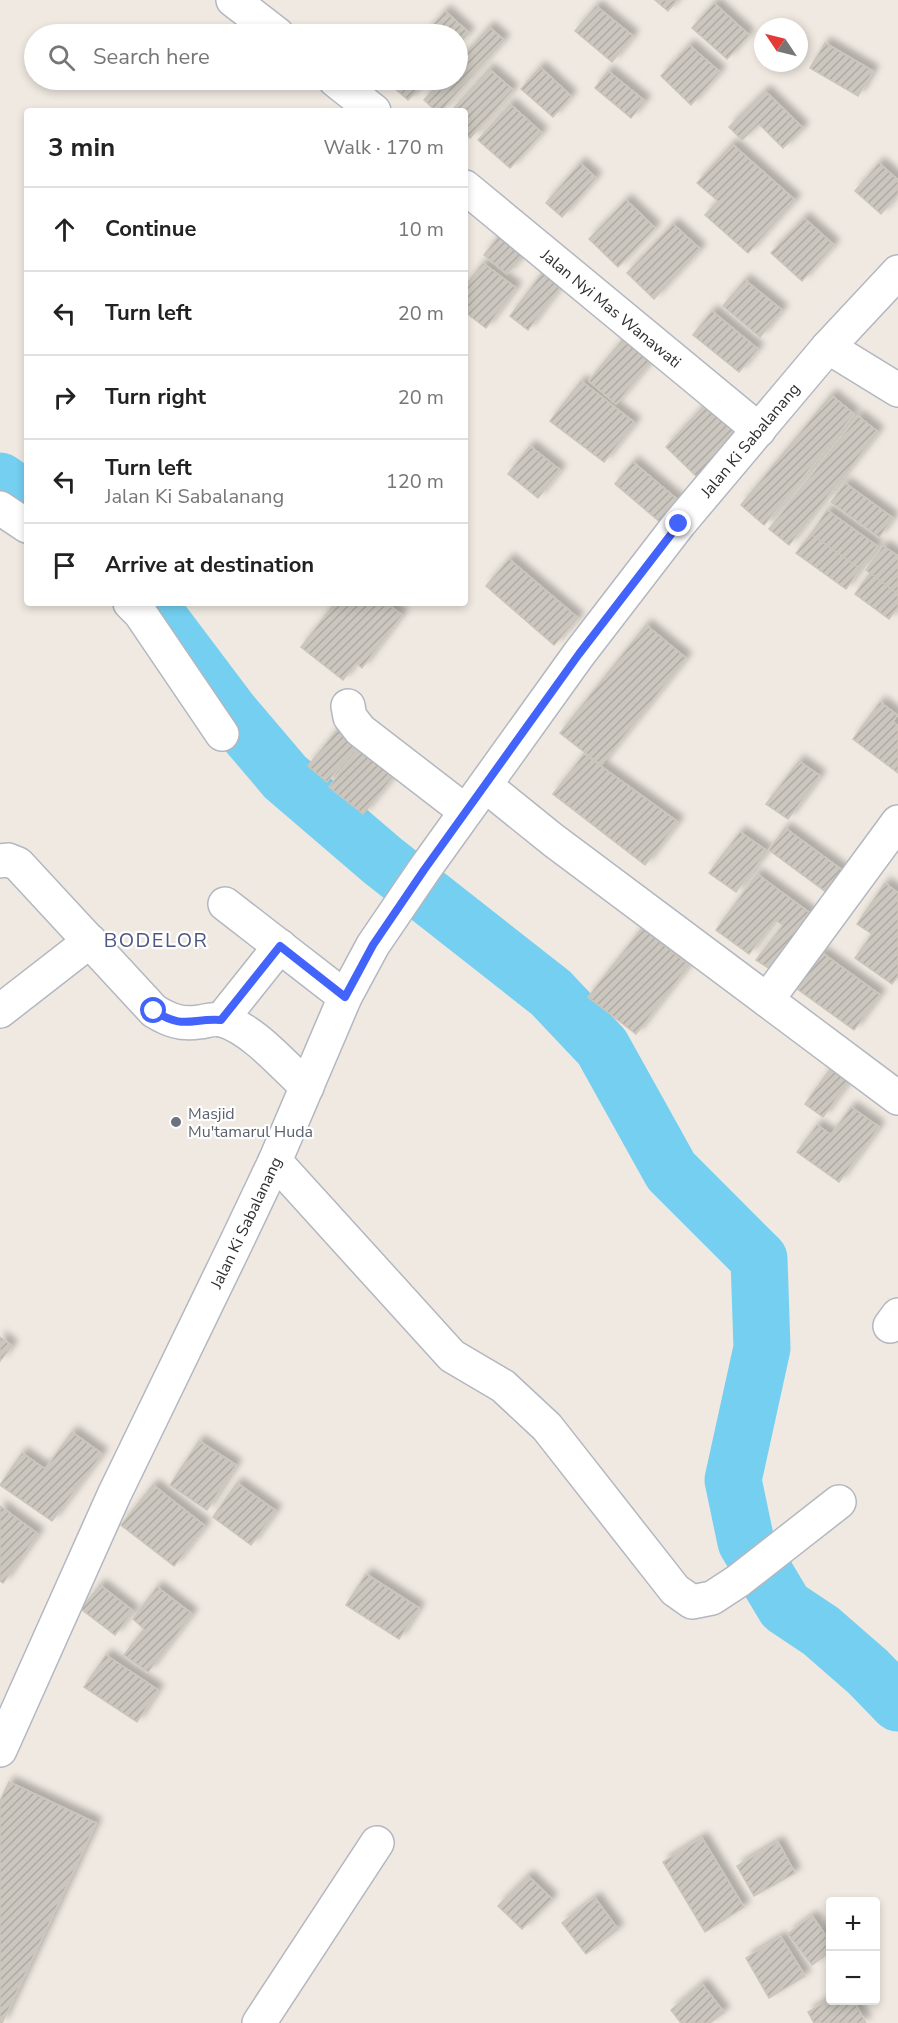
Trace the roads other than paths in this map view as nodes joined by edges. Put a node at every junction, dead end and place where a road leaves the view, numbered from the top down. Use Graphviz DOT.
graph roads {
  1 [pos="233,0"];
  2 [pos="264,24"];
  3 [pos="348,90"];
  4 [pos="370,108"];
  5 [pos="468,189"];
  6 [pos="898,272"];
  7 [pos="828,347"];
  8 [pos="898,390"];
  9 [pos="759,430"];
  10 [pos="0,508"];
  11 [pos="24,524"];
  12 [pos="133,606"];
  13 [pos="348,706"];
  14 [pos="222,734"];
  15 [pos="486,786"];
  16 [pos="465,811"];
  17 [pos="898,822"];
  18 [pos="0,861"];
  19 [pos="225,904"];
  20 [pos="90,941"];
  21 [pos="280,946"];
  22 [pos="345,997"];
  23 [pos="767,1000"];
  24 [pos="0,1011"];
  25 [pos="221,1020"];
  26 [pos="307,1087"];
  27 [pos="898,1098"];
  28 [pos="275,1161"];
  29 [pos="839,1502"];
  30 [pos="0,1750"];
  31 [pos="377,1843"];
  32 [pos="259,2023"];
  1 -- 2 [label="street"];
  3 -- 4 [label="street"];
  5 -- 9 [label="street, Jalan Nyi Mas Wanawati"];
  6 -- 7 [label="street, Jalan Ki Sabalanang"];
  7 -- 8 [label="street"];
  7 -- 9 [label="street, Jalan Ki Sabalanang"];
  9 -- 15 [label="street, Jalan Ki Sabalanang"];
  10 -- 11 [label="street"];
  12 -- 14 [label="street"];
  13 -- 16 [label="street"];
  15 -- 16 [label="street, Jalan Ki Sabalanang"];
  15 -- 23 [label="street"];
  16 -- 22 [label="street, Jalan Ki Sabalanang"];
  17 -- 23 [label="street"];
  18 -- 20 [label="street"];
  19 -- 21 [label="street"];
  20 -- 24 [label="street"];
  20 -- 25 [label="street"];
  21 -- 22 [label="street"];
  21 -- 25 [label="street"];
  22 -- 26 [label="street, Jalan Ki Sabalanang"];
  23 -- 27 [label="street"];
  25 -- 26 [label="street"];
  26 -- 28 [label="street, Jalan Ki Sabalanang"];
  28 -- 29 [label="street"];
  28 -- 30 [label="street, Jalan Ki Sabalanang"];
  31 -- 32 [label="street"];
}
